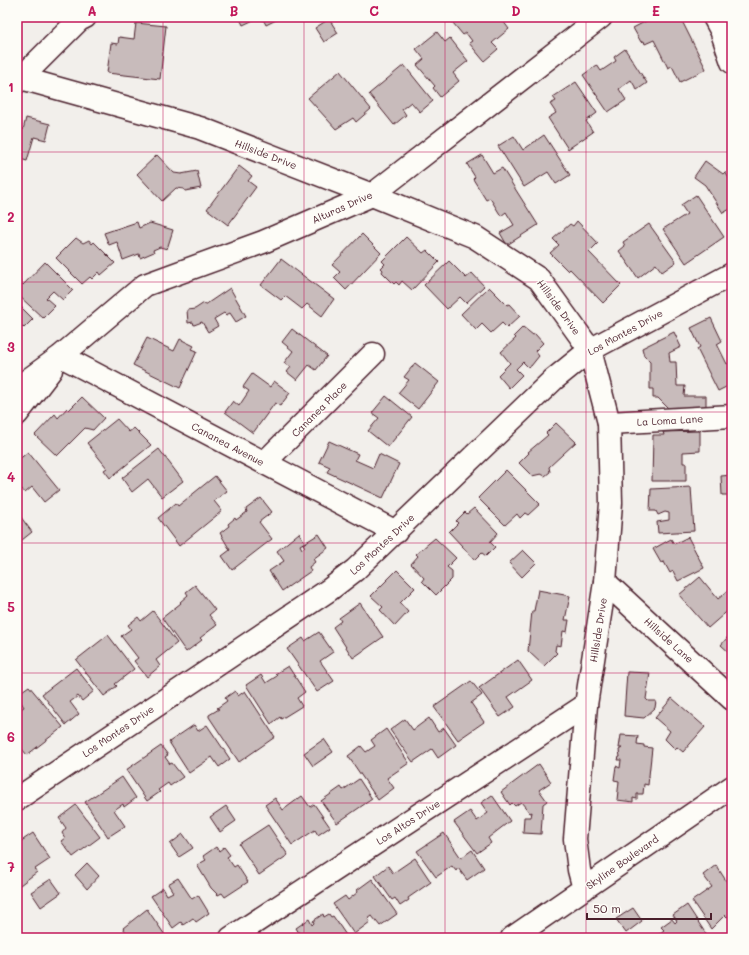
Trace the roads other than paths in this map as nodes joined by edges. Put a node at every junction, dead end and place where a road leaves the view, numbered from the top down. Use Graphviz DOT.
graph roads {
  1 [pos="85,17"];
  2 [pos="601,17"];
  3 [pos="714,17"];
  4 [pos="732,62"];
  5 [pos="18,79"];
  6 [pos="372,194"];
  7 [pos="732,274"];
  8 [pos="590,350"];
  9 [pos="373,354"];
  10 [pos="61,356"];
  11 [pos="17,388"];
  12 [pos="17,414"];
  13 [pos="732,416"];
  14 [pos="609,423"];
  15 [pos="264,463"];
  16 [pos="396,532"];
  17 [pos="605,582"];
  18 [pos="732,699"];
  19 [pos="586,705"];
  20 [pos="732,787"];
  21 [pos="17,799"];
  22 [pos="584,889"];
  23 [pos="231,938"];
  24 [pos="512,938"];
  1 -- 5 [label="street"];
  2 -- 6 [label="street, Alturas Drive"];
  3 -- 4 [label="street"];
  5 -- 6 [label="street, Hillside Drive"];
  6 -- 8 [label="street, Hillside Drive"];
  6 -- 10 [label="street, Alturas Drive"];
  7 -- 8 [label="street, Los Montes Drive"];
  8 -- 14 [label="street, Hillside Drive"];
  8 -- 16 [label="street, Los Montes Drive"];
  9 -- 15 [label="street, Cananea Place"];
  10 -- 11 [label="street, Alturas Drive"];
  10 -- 12 [label="street, Alturas Drive"];
  10 -- 15 [label="street, Cananea Avenue"];
  13 -- 14 [label="street, La Loma Lane"];
  14 -- 17 [label="street, Hillside Drive"];
  15 -- 16 [label="street, Cananea Avenue"];
  16 -- 21 [label="street, Los Montes Drive"];
  17 -- 18 [label="street, Hillside Lane"];
  17 -- 19 [label="street, Hillside Drive"];
  19 -- 22 [label="street, Hillside Drive"];
  19 -- 23 [label="street, Los Altos Drive"];
  20 -- 22 [label="street, Skyline Boulevard"];
  22 -- 24 [label="street, Skyline Boulevard"];
}
